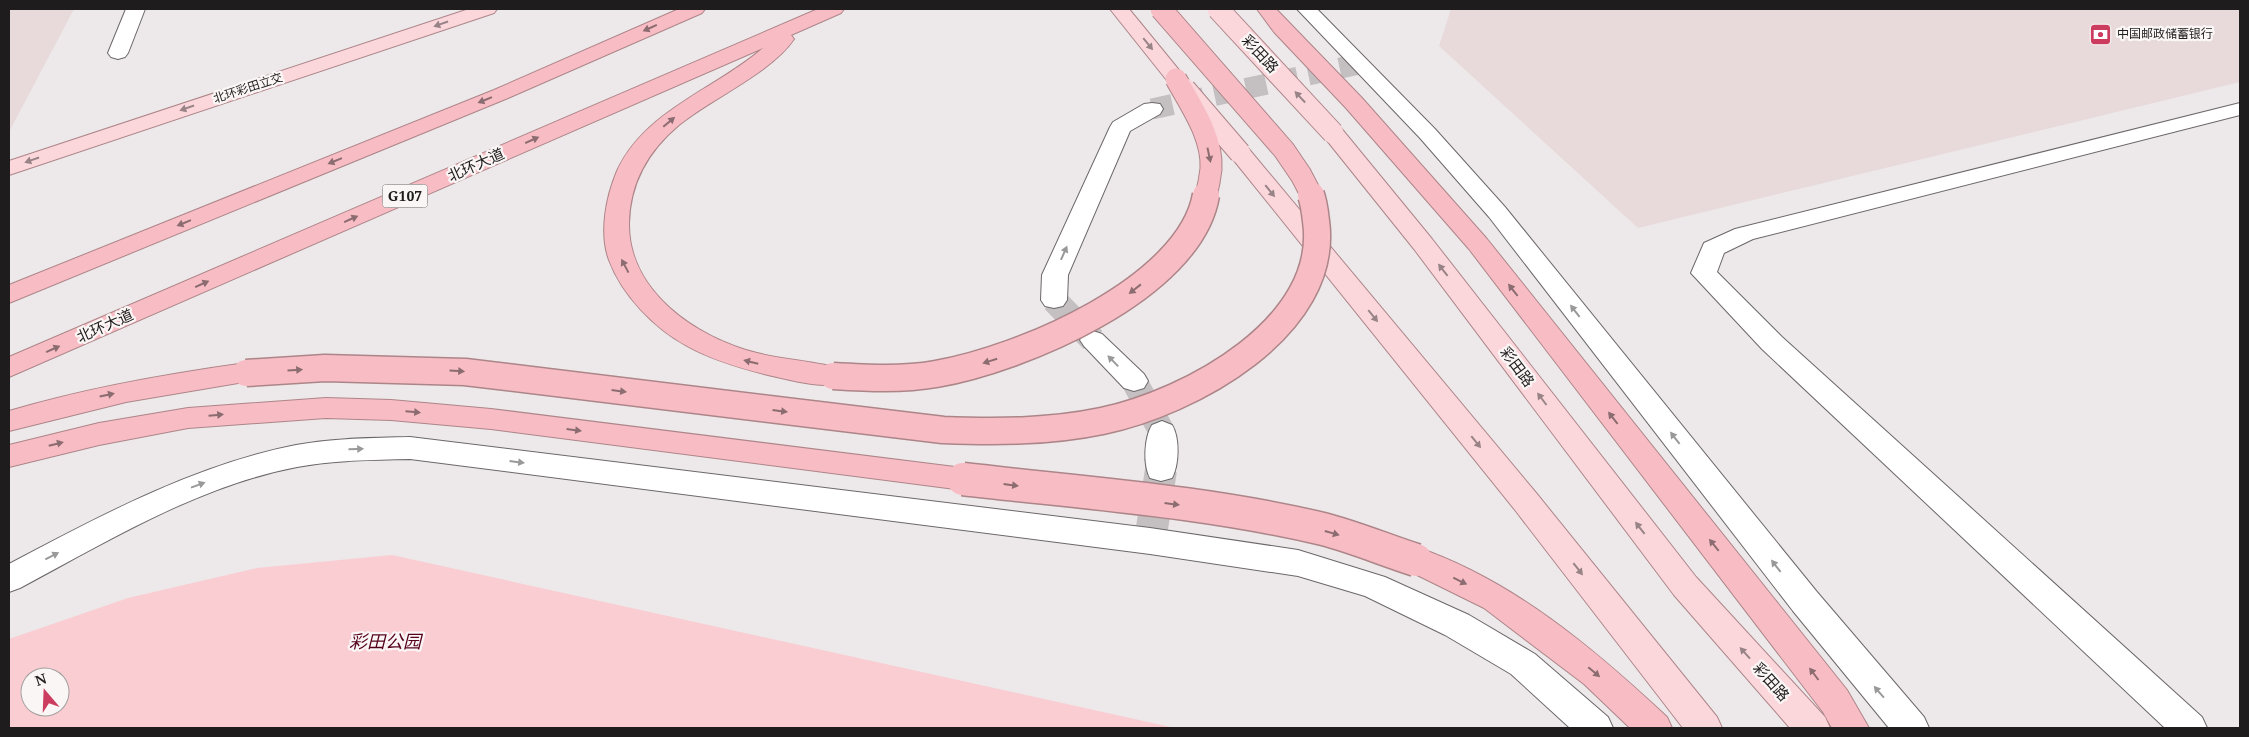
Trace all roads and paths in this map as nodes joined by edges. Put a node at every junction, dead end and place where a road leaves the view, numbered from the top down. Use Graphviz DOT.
graph roads {
  1 [pos="135,9"];
  2 [pos="487,9"];
  3 [pos="695,9"];
  4 [pos="834,9"];
  5 [pos="1119,9"];
  6 [pos="1161,9"];
  7 [pos="1218,9"];
  8 [pos="1266,9"];
  9 [pos="1306,9"];
  10 [pos="800,23"];
  11 [pos="118,53"];
  12 [pos="1176,79"];
  13 [pos="1152,109"];
  14 [pos="2240,109"];
  15 [pos="9,168"];
  16 [pos="9,295"];
  17 [pos="1054,300"];
  18 [pos="1093,340"];
  19 [pos="9,368"];
  20 [pos="1134,381"];
  21 [pos="9,421"];
  22 [pos="1162,432"];
  23 [pos="9,456"];
  24 [pos="1161,470"];
  25 [pos="9,579"];
  26 [pos="1595,728"];
  27 [pos="1654,728"];
  28 [pos="1704,728"];
  29 [pos="1812,728"];
  30 [pos="1852,728"];
  31 [pos="1911,728"];
  32 [pos="2189,728"];
  1 -- 11 [label="street"];
  2 -- 15 [label="main road, 北环彩田立交, one-way"];
  3 -- 16 [label="highway, one-way"];
  4 -- 10 [label="highway, 北环大道 / G107"];
  5 -- 12 [label="main road, one-way"];
  21 -- 6 [label="highway, one-way, bridge"];
  29 -- 7 [label="main road, 彩田路, one-way, bridge"];
  30 -- 8 [label="highway, one-way"];
  31 -- 9 [label="street, one-way"];
  12 -- 10 [label="highway, one-way, bridge"];
  19 -- 10 [label="highway, 北环大道 / G107, one-way"];
  12 -- 28 [label="main road, one-way, bridge"];
  17 -- 13 [label="street, one-way"];
  14 -- 32 [label="street"];
  20 -- 18 [label="street, one-way"];
  22 -- 24 [label="street"];
  23 -- 27 [label="highway, one-way, bridge"];
  25 -- 26 [label="street, one-way"];
}
